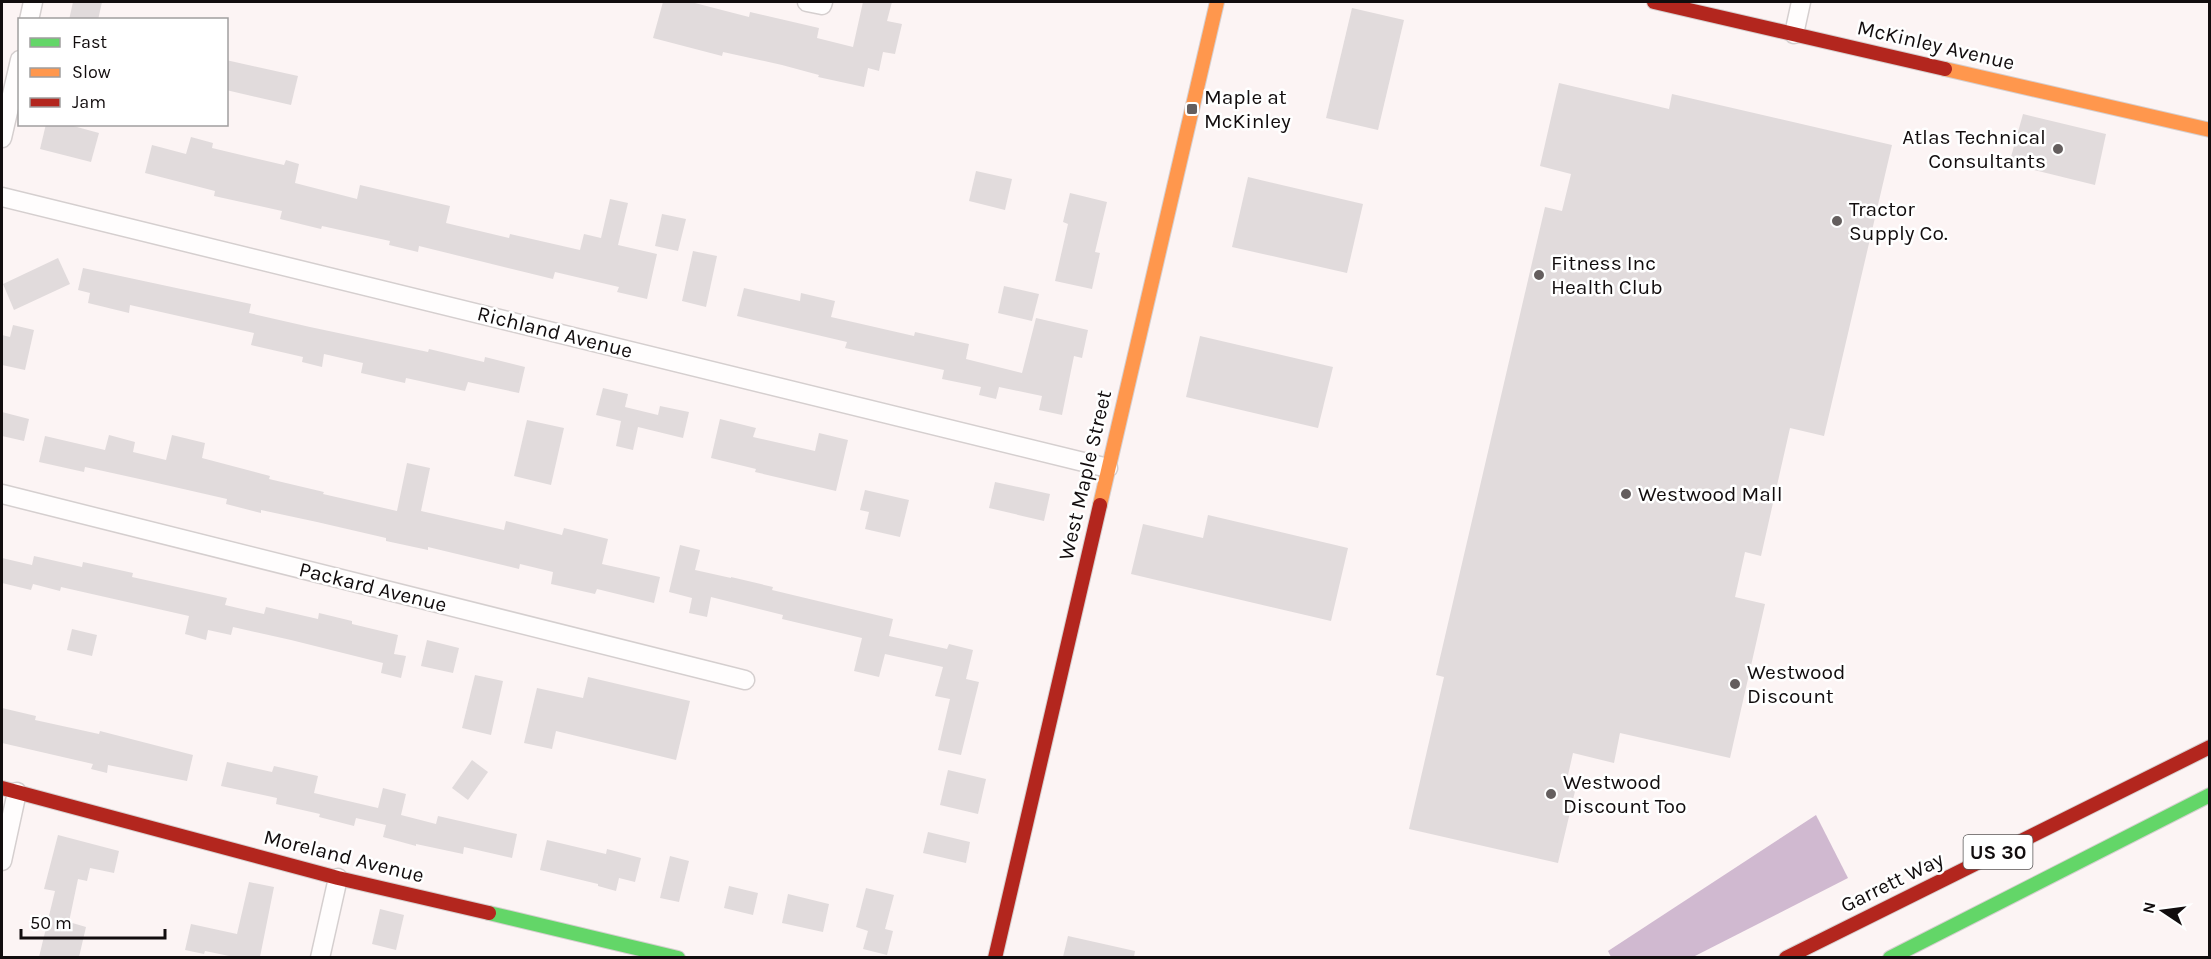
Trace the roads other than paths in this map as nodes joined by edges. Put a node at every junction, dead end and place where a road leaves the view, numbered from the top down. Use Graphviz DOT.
graph roads {
  1 [pos="33,2"];
  2 [pos="807,2"];
  3 [pos="823,2"];
  4 [pos="1217,2"];
  5 [pos="1654,2"];
  6 [pos="1801,2"];
  7 [pos="29,18"];
  8 [pos="1794,34"];
  9 [pos="18,69"];
  10 [pos="2210,130"];
  11 [pos="2,138"];
  12 [pos="2,197"];
  13 [pos="1108,468"];
  14 [pos="2,494"];
  15 [pos="745,680"];
  16 [pos="2210,747"];
  17 [pos="9,790"];
  18 [pos="2210,795"];
  19 [pos="2,861"];
  20 [pos="338,878"];
  21 [pos="666,956"];
  22 [pos="320,957"];
  23 [pos="995,957"];
  24 [pos="1786,957"];
  25 [pos="1890,957"];
  1 -- 7 [label="street"];
  2 -- 3 [label="street"];
  4 -- 13 [label="street, West Maple Street"];
  5 -- 8 [label="street, McKinley Avenue"];
  6 -- 8 [label="street"];
  8 -- 10 [label="street, McKinley Avenue"];
  9 -- 11 [label="street"];
  12 -- 13 [label="street, Richland Avenue"];
  13 -- 23 [label="street, West Maple Street"];
  14 -- 15 [label="street, Packard Avenue"];
  16 -- 24 [label="street, Garrett Way / US 30"];
  17 -- 19 [label="street"];
  17 -- 20 [label="street, Moreland Avenue"];
  18 -- 25 [label="street, US 30"];
  20 -- 21 [label="street, Moreland Avenue"];
  20 -- 22 [label="street"];
}
